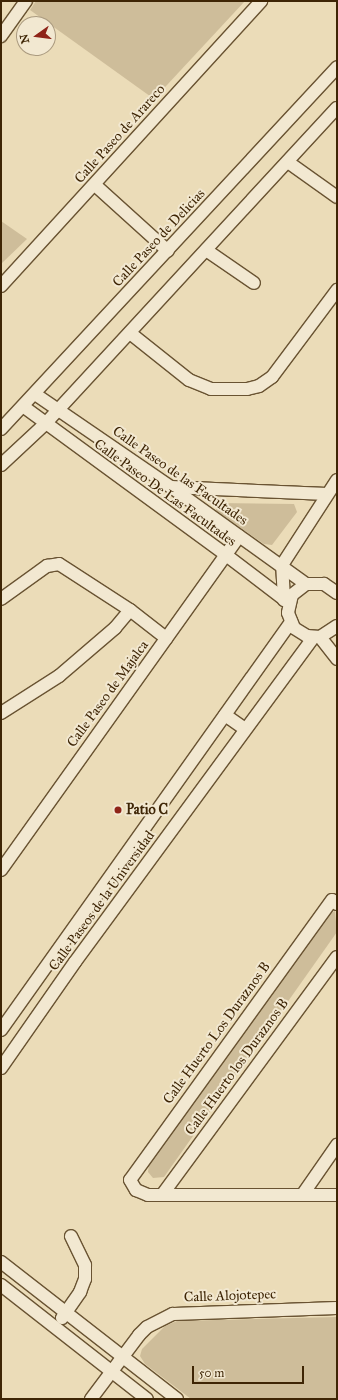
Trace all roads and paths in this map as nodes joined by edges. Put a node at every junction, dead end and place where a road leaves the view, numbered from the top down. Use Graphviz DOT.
graph roads {
  1 [pos="26,1"];
  2 [pos="261,1"];
  3 [pos="1,36"];
  4 [pos="337,67"];
  5 [pos="337,108"];
  6 [pos="288,162"];
  7 [pos="95,185"];
  8 [pos="337,197"];
  9 [pos="206,250"];
  10 [pos="168,251"];
  11 [pos="254,283"];
  12 [pos="1,286"];
  13 [pos="337,290"];
  14 [pos="130,333"];
  15 [pos="35,394"];
  16 [pos="24,407"];
  17 [pos="57,410"];
  18 [pos="45,424"];
  19 [pos="1,429"];
  20 [pos="1,465"];
  21 [pos="337,480"];
  22 [pos="171,487"];
  23 [pos="327,494"];
  24 [pos="239,536"];
  25 [pos="226,555"];
  26 [pos="282,565"];
  27 [pos="306,584"];
  28 [pos="337,593"];
  29 [pos="1,599"];
  30 [pos="286,602"];
  31 [pos="130,610"];
  32 [pos="290,622"];
  33 [pos="337,626"];
  34 [pos="317,637"];
  35 [pos="166,638"];
  36 [pos="337,659"];
  37 [pos="1,713"];
  38 [pos="225,715"];
  39 [pos="245,729"];
  40 [pos="1,870"];
  41 [pos="334,902"];
  42 [pos="57,950"];
  43 [pos="337,957"];
  44 [pos="76,962"];
  45 [pos="1,1030"];
  46 [pos="1,1068"];
  47 [pos="337,1145"];
  48 [pos="303,1194"];
  49 [pos="162,1195"];
  50 [pos="337,1195"];
  51 [pos="71,1236"];
  52 [pos="1,1262"];
  53 [pos="1,1285"];
  54 [pos="337,1308"];
  55 [pos="66,1313"];
  56 [pos="55,1327"];
  57 [pos="123,1357"];
  58 [pos="113,1372"];
  59 [pos="91,1399"];
  60 [pos="147,1399"];
  61 [pos="177,1399"];
  1 -- 3 [label="street"];
  2 -- 7 [label="street, Calle Paseo de Arareco"];
  4 -- 10 [label="street, Calle Paseo de Delicias"];
  5 -- 6 [label="street"];
  6 -- 8 [label="street"];
  6 -- 9 [label="street"];
  7 -- 10 [label="street"];
  7 -- 12 [label="street, Calle Paseo de Arareco"];
  9 -- 11 [label="street"];
  9 -- 14 [label="street"];
  10 -- 15 [label="street, Calle Paseo de Delicias"];
  13 -- 14 [label="street"];
  14 -- 17 [label="street"];
  15 -- 16 [label="street, Calle Paseo de Delicias"];
  15 -- 17 [label="street, Calle Paseo de las Facultades"];
  16 -- 18 [label="street, Calle Paseo De Las Facultades"];
  16 -- 19 [label="street, Calle Paseo de Delicias"];
  17 -- 18 [label="street"];
  17 -- 22 [label="street, Calle Paseo de las Facultades"];
  18 -- 20 [label="street"];
  18 -- 25 [label="street, Calle Paseo De Las Facultades"];
  21 -- 23 [label="street"];
  22 -- 23 [label="street"];
  22 -- 24 [label="street, Calle Paseo de las Facultades"];
  23 -- 26 [label="street"];
  24 -- 25 [label="street, Calle Paseo de Majalca"];
  24 -- 26 [label="street, Calle Paseo de las Facultades"];
  25 -- 30 [label="street, Calle Paseo De Las Facultades"];
  25 -- 35 [label="street, Calle Paseo de Majalca"];
  26 -- 27 [label="street, Calle Paseo de las Facultades"];
  26 -- 30 [label="street"];
  27 -- 28 [label="street"];
  27 -- 30 [label="street"];
  29 -- 31 [label="street"];
  30 -- 32 [label="street"];
  31 -- 35 [label="street"];
  31 -- 37 [label="street"];
  32 -- 34 [label="street"];
  32 -- 38 [label="street, Calle Paseos de la Universidad"];
  33 -- 34 [label="street"];
  34 -- 36 [label="street"];
  34 -- 39 [label="street, Calle Paseos de la Universidad"];
  35 -- 40 [label="street, Calle Paseo de Majalca"];
  38 -- 39 [label="street"];
  38 -- 42 [label="street, Calle Paseos de la Universidad"];
  39 -- 44 [label="street, Calle Paseos de la Universidad"];
  41 -- 49 [label="street, Calle Huerto Los Duraznos B"];
  42 -- 44 [label="street"];
  42 -- 45 [label="street, Calle Paseos de la Universidad"];
  43 -- 49 [label="street, Calle Huerto los Duraznos B"];
  44 -- 46 [label="street, Calle Paseos de la Universidad"];
  47 -- 48 [label="street"];
  48 -- 49 [label="street"];
  48 -- 50 [label="street"];
  51 -- 55 [label="street"];
  52 -- 55 [label="street"];
  53 -- 56 [label="street"];
  54 -- 57 [label="street, Calle Alojotepec"];
  55 -- 56 [label="street"];
  55 -- 57 [label="street"];
  56 -- 58 [label="street"];
  57 -- 58 [label="street, Calle Alojotepec"];
  57 -- 61 [label="street"];
  58 -- 59 [label="street, Calle Alojotepec"];
  58 -- 60 [label="street"];
}
